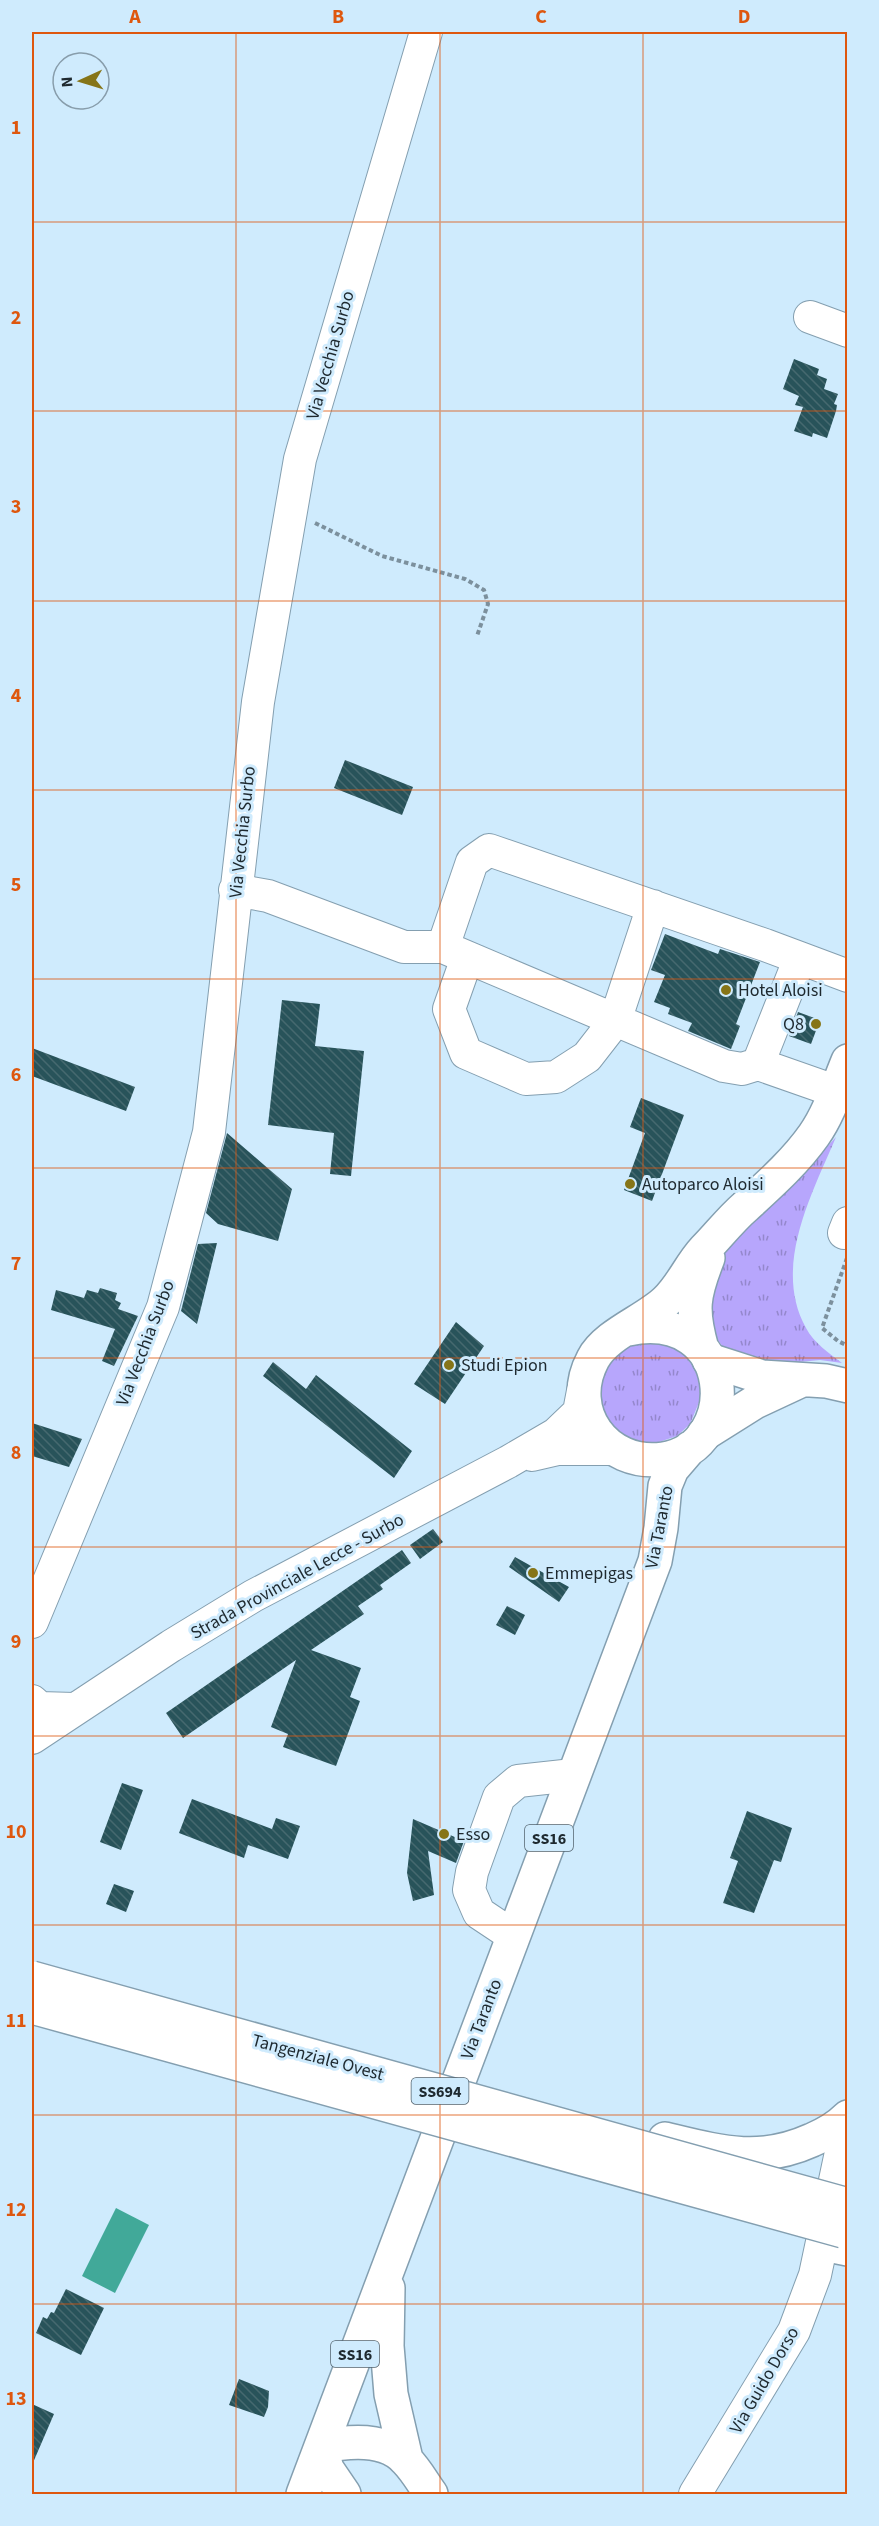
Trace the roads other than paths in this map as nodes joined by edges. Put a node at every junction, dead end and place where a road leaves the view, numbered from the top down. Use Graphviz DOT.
graph roads {
  1 [pos="426,32"];
  2 [pos="810,317"];
  3 [pos="848,331"];
  4 [pos="235,890"];
  5 [pos="653,906"];
  6 [pos="455,953"];
  7 [pos="800,958"];
  8 [pos="848,976"];
  9 [pos="615,1021"];
  10 [pos="848,1061"];
  11 [pos="758,1064"];
  12 [pos="835,1091"];
  13 [pos="720,1233"];
  14 [pos="628,1329"];
  15 [pos="706,1354"];
  16 [pos="801,1380"];
  17 [pos="848,1386"];
  18 [pos="583,1391"];
  19 [pos="697,1441"];
  20 [pos="619,1452"];
  21 [pos="508,1462"];
  22 [pos="635,1612"];
  23 [pos="32,1622"];
  24 [pos="32,1701"];
  25 [pos="74,1708"];
  26 [pos="32,1738"];
  27 [pos="573,1775"];
  28 [pos="513,1935"];
  29 [pos="32,1978"];
  30 [pos="32,2007"];
  31 [pos="484,2104"];
  32 [pos="848,2118"];
  33 [pos="845,2233"];
  34 [pos="389,2261"];
  35 [pos="321,2447"];
  36 [pos="406,2459"];
  37 [pos="303,2494"];
  38 [pos="344,2494"];
  39 [pos="431,2494"];
  40 [pos="695,2494"];
  1 -- 4 [label="street, Via Vecchia Surbo"];
  2 -- 3 [label="street"];
  4 -- 6 [label="street"];
  4 -- 23 [label="street, Via Vecchia Surbo"];
  5 -- 6 [label="street"];
  5 -- 7 [label="street"];
  5 -- 9 [label="street"];
  6 -- 9 [label="street"];
  6 -- 9 [label="street"];
  7 -- 8 [label="street"];
  7 -- 11 [label="street"];
  9 -- 11 [label="street"];
  10 -- 12 [label="main road, Via Taranto"];
  11 -- 12 [label="street"];
  12 -- 13 [label="main road, Via Taranto"];
  13 -- 14 [label="main road, Via Taranto"];
  13 -- 15 [label="main road, Via Taranto"];
  14 -- 15 [label="main road"];
  14 -- 18 [label="main road, Via Taranto"];
  15 -- 16 [label="main road"];
  15 -- 19 [label="main road, Via Taranto"];
  16 -- 17 [label="main road"];
  16 -- 19 [label="main road"];
  18 -- 20 [label="main road, Via Taranto"];
  18 -- 21 [label="street, Strada Provinciale Lecce - Surbo"];
  19 -- 20 [label="main road, Via Taranto"];
  19 -- 22 [label="main road, Via Taranto"];
  20 -- 21 [label="street, Strada Provinciale Lecce - Surbo"];
  20 -- 22 [label="main road, Via Taranto"];
  21 -- 25 [label="street, Strada Provinciale Lecce - Surbo"];
  22 -- 27 [label="main road, Via Taranto / SS16"];
  24 -- 25 [label="street"];
  25 -- 26 [label="street, Strada Provinciale Lecce - Surbo"];
  27 -- 28 [label="main road, Via Taranto / SS16"];
  27 -- 28 [label="street"];
  28 -- 34 [label="main road, Via Taranto / SS16"];
  29 -- 31 [label="main road, Tangenziale Ovest / SS694, bridge"];
  30 -- 33 [label="main road, Tangenziale Ovest / SS694, bridge"];
  31 -- 32 [label="main road, bridge"];
  31 -- 33 [label="main road, Tangenziale Ovest / SS694, bridge"];
  32 -- 40 [label="street, Via Guido Dorso"];
  34 -- 35 [label="main road, Via Taranto / SS16"];
  34 -- 36 [label="main road"];
  35 -- 36 [label="main road"];
  35 -- 37 [label="main road, Via Taranto / SS16"];
  35 -- 38 [label="main road"];
  36 -- 39 [label="main road"];
}
